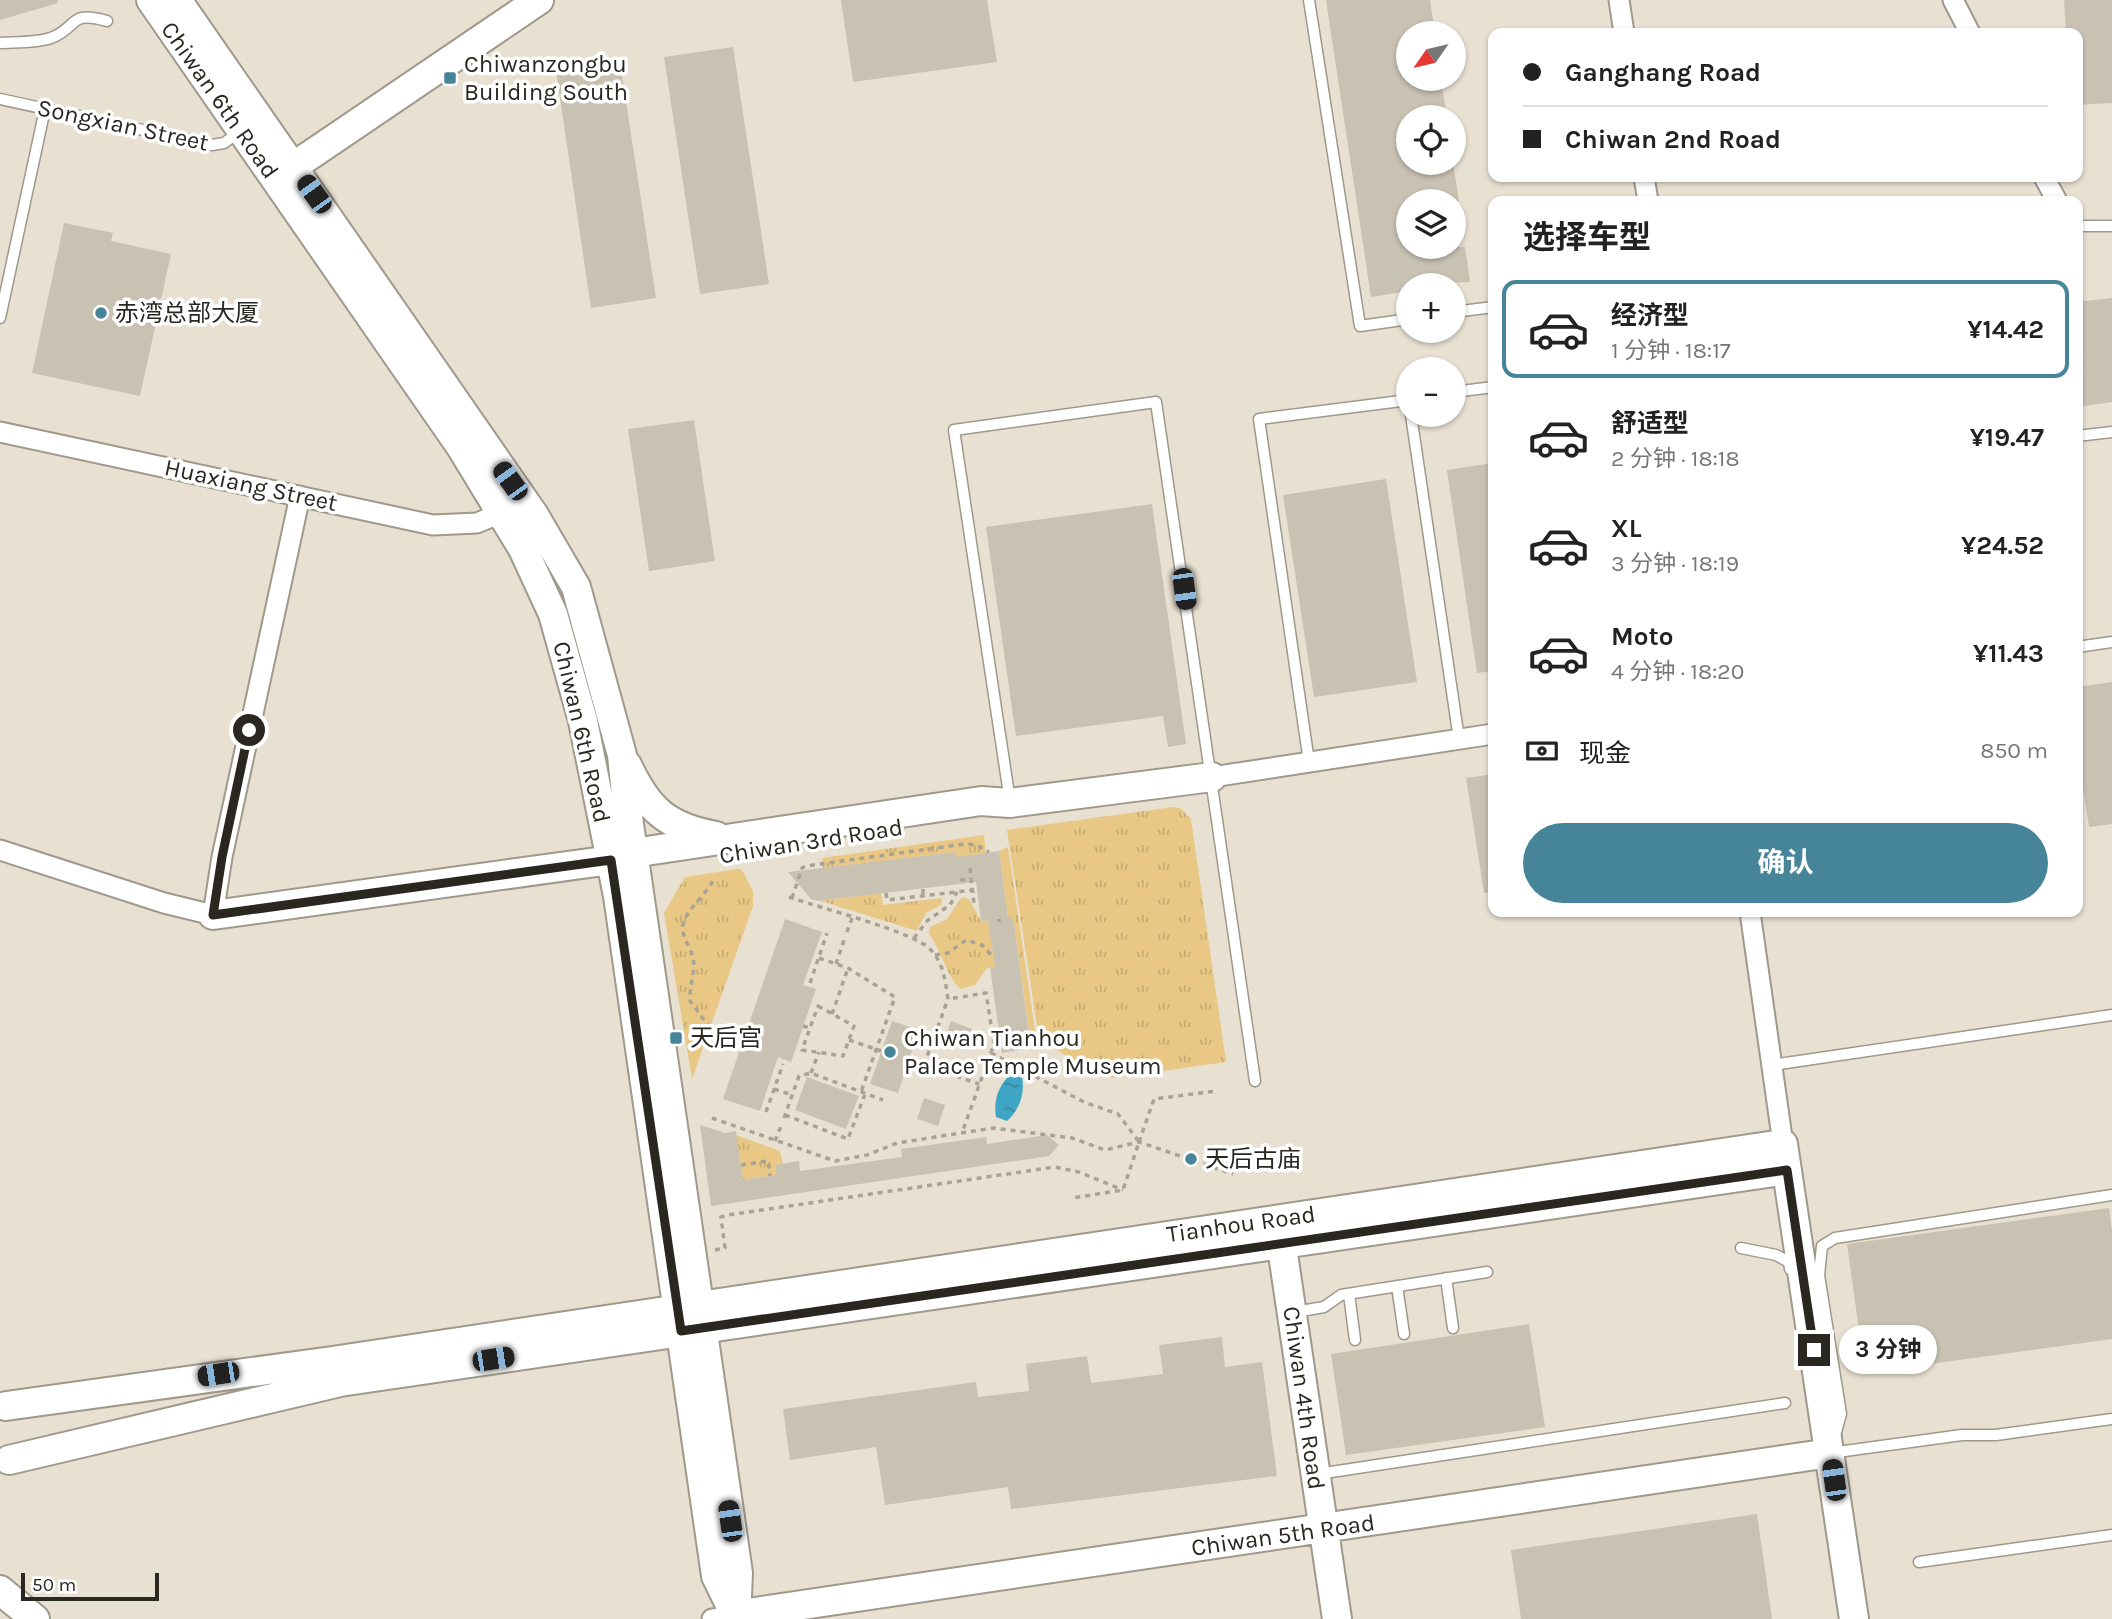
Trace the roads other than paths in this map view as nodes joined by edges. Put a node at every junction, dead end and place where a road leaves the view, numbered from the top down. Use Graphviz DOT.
graph roads {
  1 [pos="150,0"];
  2 [pos="177,0"];
  3 [pos="539,0"];
  4 [pos="1310,0"];
  5 [pos="1619,0"];
  6 [pos="1953,0"];
  7 [pos="107,21"];
  8 [pos="1623,28"];
  9 [pos="1967,28"];
  10 [pos="0,43"];
  11 [pos="0,99"];
  12 [pos="45,109"];
  13 [pos="242,131"];
  14 [pos="284,172"];
  15 [pos="2083,226"];
  16 [pos="2112,226"];
  17 [pos="1488,308"];
  18 [pos="1466,310"];
  19 [pos="0,318"];
  20 [pos="1396,321"];
  21 [pos="1488,388"];
  22 [pos="1466,390"];
  23 [pos="1396,402"];
  24 [pos="1413,427"];
  25 [pos="0,432"];
  26 [pos="2112,432"];
  27 [pos="2083,435"];
  28 [pos="300,496"];
  29 [pos="501,513"];
  30 [pos="2112,642"];
  31 [pos="2083,646"];
  32 [pos="1488,735"];
  33 [pos="1459,739"];
  34 [pos="622,755"];
  35 [pos="1309,762"];
  36 [pos="1212,777"];
  37 [pos="1010,803"];
  38 [pos="733,839"];
  39 [pos="0,850"];
  40 [pos="626,860"];
  41 [pos="213,915"];
  42 [pos="1751,917"];
  43 [pos="2112,1015"];
  44 [pos="1772,1065"];
  45 [pos="1255,1081"];
  46 [pos="1785,1157"];
  47 [pos="2112,1195"];
  48 [pos="1279,1231"];
  49 [pos="1741,1248"];
  50 [pos="1487,1272"];
  51 [pos="1446,1278"];
  52 [pos="1397,1286"];
  53 [pos="1349,1294"];
  54 [pos="1291,1312"];
  55 [pos="690,1318"];
  56 [pos="1453,1328"];
  57 [pos="1404,1334"];
  58 [pos="1356,1340"];
  59 [pos="1785,1404"];
  60 [pos="6,1406"];
  61 [pos="2112,1419"];
  62 [pos="1830,1453"];
  63 [pos="9,1460"];
  64 [pos="1315,1474"];
  65 [pos="1324,1529"];
  66 [pos="2112,1535"];
  67 [pos="1919,1562"];
  68 [pos="0,1590"];
  69 [pos="0,1598"];
  70 [pos="728,1618"];
  71 [pos="14,1619"];
  72 [pos="35,1619"];
  73 [pos="1337,1619"];
  74 [pos="1854,1619"];
  1 -- 13 [label="street, Chiwan 6th Road"];
  2 -- 14 [label="street, Chiwan 6th Road"];
  3 -- 14 [label="street"];
  4 -- 20 [label="lane"];
  5 -- 8 [label="street"];
  6 -- 9 [label="street"];
  7 -- 10 [label="lane"];
  11 -- 12 [label="lane, Songxian Street"];
  12 -- 13 [label="lane, Songxian Street"];
  12 -- 19 [label="lane"];
  13 -- 14 [label="street, Chiwan 6th Road"];
  14 -- 29 [label="street, Chiwan 6th Road"];
  14 -- 34 [label="street, Chiwan 6th Road"];
  15 -- 16 [label="lane"];
  17 -- 18 [label="lane"];
  21 -- 22 [label="lane"];
  23 -- 35 [label="lane"];
  24 -- 33 [label="lane"];
  25 -- 28 [label="street, Huaxiang Street"];
  26 -- 27 [label="lane"];
  28 -- 29 [label="street, Huaxiang Street"];
  28 -- 41 [label="street"];
  29 -- 40 [label="street, Chiwan 6th Road"];
  30 -- 31 [label="lane"];
  32 -- 33 [label="street"];
  33 -- 35 [label="street"];
  34 -- 38 [label="street"];
  34 -- 40 [label="street, Chiwan 6th Road"];
  35 -- 36 [label="street"];
  36 -- 37 [label="street, Chiwan 3rd Road"];
  36 -- 37 [label="lane"];
  36 -- 45 [label="lane"];
  37 -- 38 [label="street, Chiwan 3rd Road"];
  37 -- 40 [label="street, Chiwan 3rd Road"];
  38 -- 40 [label="street, Chiwan 3rd Road"];
  39 -- 41 [label="street, Chiwan 3rd Road"];
  40 -- 41 [label="street, Chiwan 3rd Road"];
  40 -- 55 [label="street, Chiwan 6th Road"];
  42 -- 44 [label="street"];
  43 -- 44 [label="lane"];
  44 -- 46 [label="street"];
  46 -- 48 [label="street, Tianhou Road"];
  46 -- 62 [label="street"];
  47 -- 62 [label="lane"];
  48 -- 54 [label="street, Chiwan 4th Road"];
  48 -- 55 [label="street, Tianhou Road"];
  49 -- 62 [label="lane"];
  50 -- 51 [label="lane"];
  51 -- 52 [label="lane"];
  51 -- 56 [label="lane"];
  52 -- 53 [label="lane"];
  52 -- 57 [label="lane"];
  53 -- 54 [label="lane"];
  53 -- 58 [label="lane"];
  54 -- 64 [label="street, Chiwan 4th Road"];
  55 -- 60 [label="street"];
  55 -- 63 [label="street"];
  55 -- 70 [label="street, Chiwan 6th Road"];
  59 -- 64 [label="lane"];
  61 -- 62 [label="lane"];
  62 -- 65 [label="street, Chiwan 5th Road"];
  62 -- 74 [label="street"];
  64 -- 65 [label="street, Chiwan 4th Road"];
  65 -- 70 [label="street, Chiwan 5th Road"];
  65 -- 73 [label="street, Chiwan 4th Road"];
  66 -- 67 [label="lane"];
  68 -- 72 [label="street"];
  69 -- 71 [label="street"];
}
